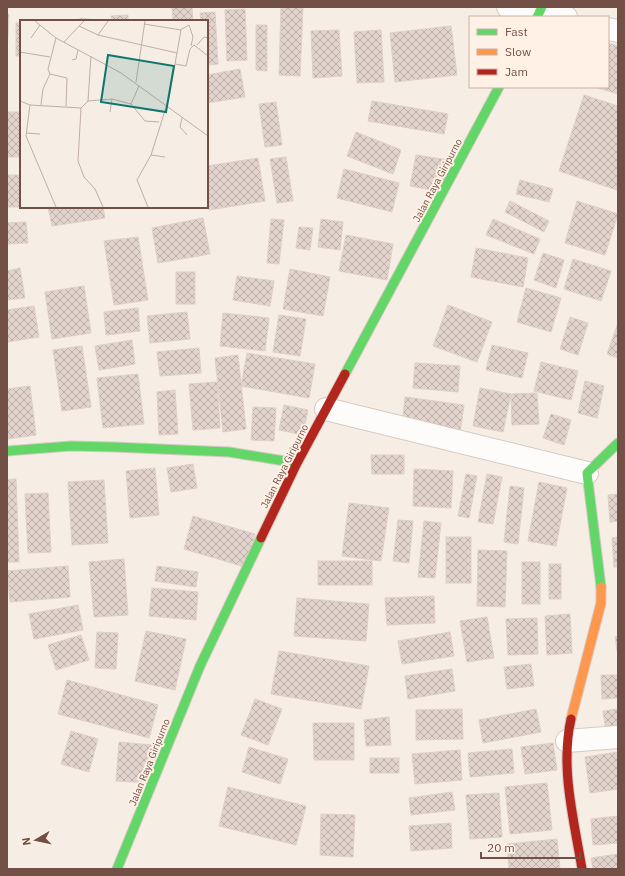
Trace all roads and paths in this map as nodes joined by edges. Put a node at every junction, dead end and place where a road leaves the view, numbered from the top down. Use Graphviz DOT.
graph roads {
  1 [pos="508,7"];
  2 [pos="540,11"];
  3 [pos="562,16"];
  4 [pos="498,88"];
  5 [pos="326,409"];
  6 [pos="618,443"];
  7 [pos="7,451"];
  8 [pos="296,463"];
  9 [pos="587,473"];
  10 [pos="618,737"];
  11 [pos="567,741"];
  12 [pos="117,869"];
  13 [pos="582,869"];
  1 -- 2 [label="street"];
  2 -- 3 [label="street"];
  4 -- 5 [label="main road, Jalan Raya Giripurno"];
  5 -- 8 [label="main road, Jalan Raya Giripurno"];
  5 -- 9 [label="street"];
  6 -- 9 [label="main road"];
  7 -- 8 [label="main road"];
  8 -- 12 [label="main road, Jalan Raya Giripurno"];
  9 -- 11 [label="main road"];
  10 -- 11 [label="street"];
  11 -- 13 [label="main road"];
}
